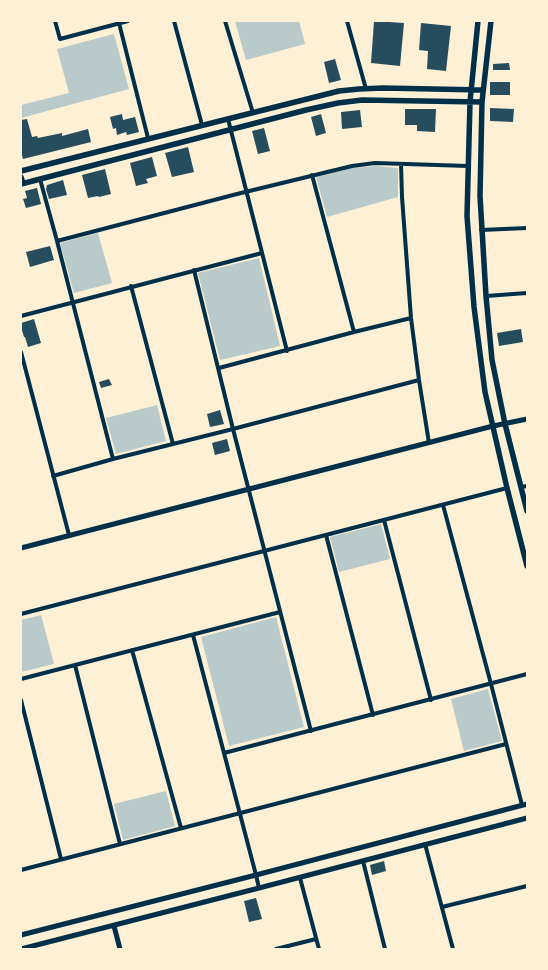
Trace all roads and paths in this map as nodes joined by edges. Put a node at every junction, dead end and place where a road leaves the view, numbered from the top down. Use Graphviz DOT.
graph roads {
  1 [pos="55,21"];
  2 [pos="128,21"];
  3 [pos="174,21"];
  4 [pos="225,21"];
  5 [pos="347,21"];
  6 [pos="478,21"];
  7 [pos="491,21"];
  8 [pos="119,23"];
  9 [pos="366,89"];
  10 [pos="471,90"];
  11 [pos="483,90"];
  12 [pos="470,102"];
  13 [pos="482,102"];
  14 [pos="253,113"];
  15 [pos="228,119"];
  16 [pos="202,125"];
  17 [pos="231,130"];
  18 [pos="148,138"];
  19 [pos="401,164"];
  20 [pos="468,166"];
  21 [pos="21,171"];
  22 [pos="312,175"];
  23 [pos="21,177"];
  24 [pos="40,179"];
  25 [pos="22,184"];
  26 [pos="247,191"];
  27 [pos="527,228"];
  28 [pos="481,230"];
  29 [pos="57,241"];
  30 [pos="262,253"];
  31 [pos="194,270"];
  32 [pos="131,286"];
  33 [pos="527,293"];
  34 [pos="486,296"];
  35 [pos="73,302"];
  36 [pos="21,316"];
  37 [pos="411,318"];
  38 [pos="354,332"];
  39 [pos="287,350"];
  40 [pos="21,352"];
  41 [pos="219,368"];
  42 [pos="419,380"];
  43 [pos="527,419"];
  44 [pos="505,424"];
  45 [pos="493,426"];
  46 [pos="233,429"];
  47 [pos="429,443"];
  48 [pos="173,444"];
  49 [pos="113,458"];
  50 [pos="53,476"];
  51 [pos="524,486"];
  52 [pos="507,488"];
  53 [pos="249,489"];
  54 [pos="443,505"];
  55 [pos="527,511"];
  56 [pos="384,520"];
  57 [pos="326,535"];
  58 [pos="69,536"];
  59 [pos="21,548"];
  60 [pos="265,551"];
  61 [pos="527,566"];
  62 [pos="280,612"];
  63 [pos="21,614"];
  64 [pos="193,634"];
  65 [pos="132,650"];
  66 [pos="75,665"];
  67 [pos="527,674"];
  68 [pos="21,679"];
  69 [pos="491,684"];
  70 [pos="21,700"];
  71 [pos="431,700"];
  72 [pos="373,715"];
  73 [pos="311,731"];
  74 [pos="506,744"];
  75 [pos="224,753"];
  76 [pos="525,805"];
  77 [pos="240,813"];
  78 [pos="527,818"];
  79 [pos="181,828"];
  80 [pos="120,844"];
  81 [pos="425,844"];
  82 [pos="61,859"];
  83 [pos="363,861"];
  84 [pos="21,870"];
  85 [pos="256,875"];
  86 [pos="300,878"];
  87 [pos="527,886"];
  88 [pos="259,888"];
  89 [pos="442,907"];
  90 [pos="114,926"];
  91 [pos="21,935"];
  92 [pos="316,939"];
  93 [pos="21,949"];
  94 [pos="120,949"];
  95 [pos="276,949"];
  96 [pos="318,949"];
  97 [pos="384,949"];
  98 [pos="453,949"];
  1 -- 8 [label="street"];
  2 -- 8 [label="street"];
  3 -- 16 [label="street"];
  4 -- 14 [label="street"];
  5 -- 9 [label="street"];
  6 -- 10 [label="main road"];
  7 -- 11 [label="main road"];
  8 -- 18 [label="street"];
  9 -- 10 [label="main road"];
  9 -- 14 [label="main road"];
  10 -- 11 [label="main road"];
  10 -- 12 [label="main road"];
  11 -- 13 [label="main road"];
  12 -- 13 [label="main road"];
  12 -- 17 [label="main road"];
  12 -- 20 [label="main road"];
  13 -- 28 [label="main road"];
  14 -- 15 [label="main road"];
  15 -- 16 [label="main road"];
  15 -- 17 [label="street"];
  16 -- 18 [label="main road"];
  17 -- 24 [label="main road"];
  17 -- 26 [label="street"];
  18 -- 21 [label="main road"];
  19 -- 20 [label="street"];
  19 -- 22 [label="street"];
  19 -- 37 [label="street"];
  20 -- 45 [label="main road"];
  22 -- 26 [label="street"];
  22 -- 38 [label="street"];
  23 -- 25 [label="main road"];
  24 -- 25 [label="main road"];
  24 -- 29 [label="street"];
  26 -- 29 [label="street"];
  26 -- 30 [label="street"];
  27 -- 28 [label="street"];
  28 -- 34 [label="main road"];
  29 -- 35 [label="street"];
  30 -- 31 [label="street"];
  30 -- 39 [label="street"];
  31 -- 32 [label="street"];
  31 -- 41 [label="street"];
  32 -- 35 [label="street"];
  32 -- 48 [label="street"];
  33 -- 34 [label="street"];
  34 -- 44 [label="main road"];
  35 -- 36 [label="street"];
  35 -- 49 [label="street"];
  37 -- 38 [label="street"];
  37 -- 42 [label="street"];
  38 -- 39 [label="street"];
  39 -- 41 [label="street"];
  40 -- 50 [label="street"];
  41 -- 46 [label="street"];
  42 -- 46 [label="street"];
  42 -- 47 [label="street"];
  43 -- 44 [label="street"];
  44 -- 45 [label="street"];
  44 -- 51 [label="main road"];
  45 -- 47 [label="street"];
  45 -- 52 [label="main road"];
  46 -- 48 [label="street"];
  46 -- 53 [label="street"];
  47 -- 53 [label="street"];
  48 -- 49 [label="street"];
  49 -- 50 [label="street"];
  50 -- 58 [label="street"];
  51 -- 55 [label="main road"];
  52 -- 54 [label="street"];
  52 -- 61 [label="main road"];
  53 -- 58 [label="street"];
  53 -- 60 [label="street"];
  54 -- 56 [label="street"];
  54 -- 69 [label="street"];
  56 -- 57 [label="street"];
  56 -- 71 [label="street"];
  57 -- 60 [label="street"];
  57 -- 72 [label="street"];
  58 -- 59 [label="street"];
  60 -- 62 [label="street"];
  60 -- 63 [label="street"];
  62 -- 64 [label="street"];
  62 -- 73 [label="street"];
  64 -- 65 [label="street"];
  64 -- 75 [label="street"];
  65 -- 66 [label="street"];
  65 -- 79 [label="street"];
  66 -- 68 [label="street"];
  66 -- 80 [label="street"];
  67 -- 69 [label="street"];
  69 -- 71 [label="street"];
  69 -- 74 [label="street"];
  70 -- 82 [label="street"];
  71 -- 72 [label="street"];
  72 -- 73 [label="street"];
  73 -- 75 [label="street"];
  74 -- 76 [label="street"];
  74 -- 77 [label="street"];
  75 -- 77 [label="street"];
  76 -- 85 [label="street"];
  77 -- 79 [label="street"];
  77 -- 85 [label="street"];
  78 -- 81 [label="street"];
  79 -- 80 [label="street"];
  80 -- 82 [label="street"];
  81 -- 83 [label="street"];
  81 -- 89 [label="street"];
  82 -- 84 [label="street"];
  83 -- 86 [label="street"];
  83 -- 97 [label="street"];
  85 -- 88 [label="street"];
  85 -- 91 [label="street"];
  86 -- 88 [label="street"];
  86 -- 92 [label="street"];
  87 -- 89 [label="street"];
  88 -- 90 [label="street"];
  89 -- 98 [label="street"];
  90 -- 93 [label="street"];
  90 -- 94 [label="street"];
  92 -- 95 [label="street"];
  92 -- 96 [label="street"];
}
